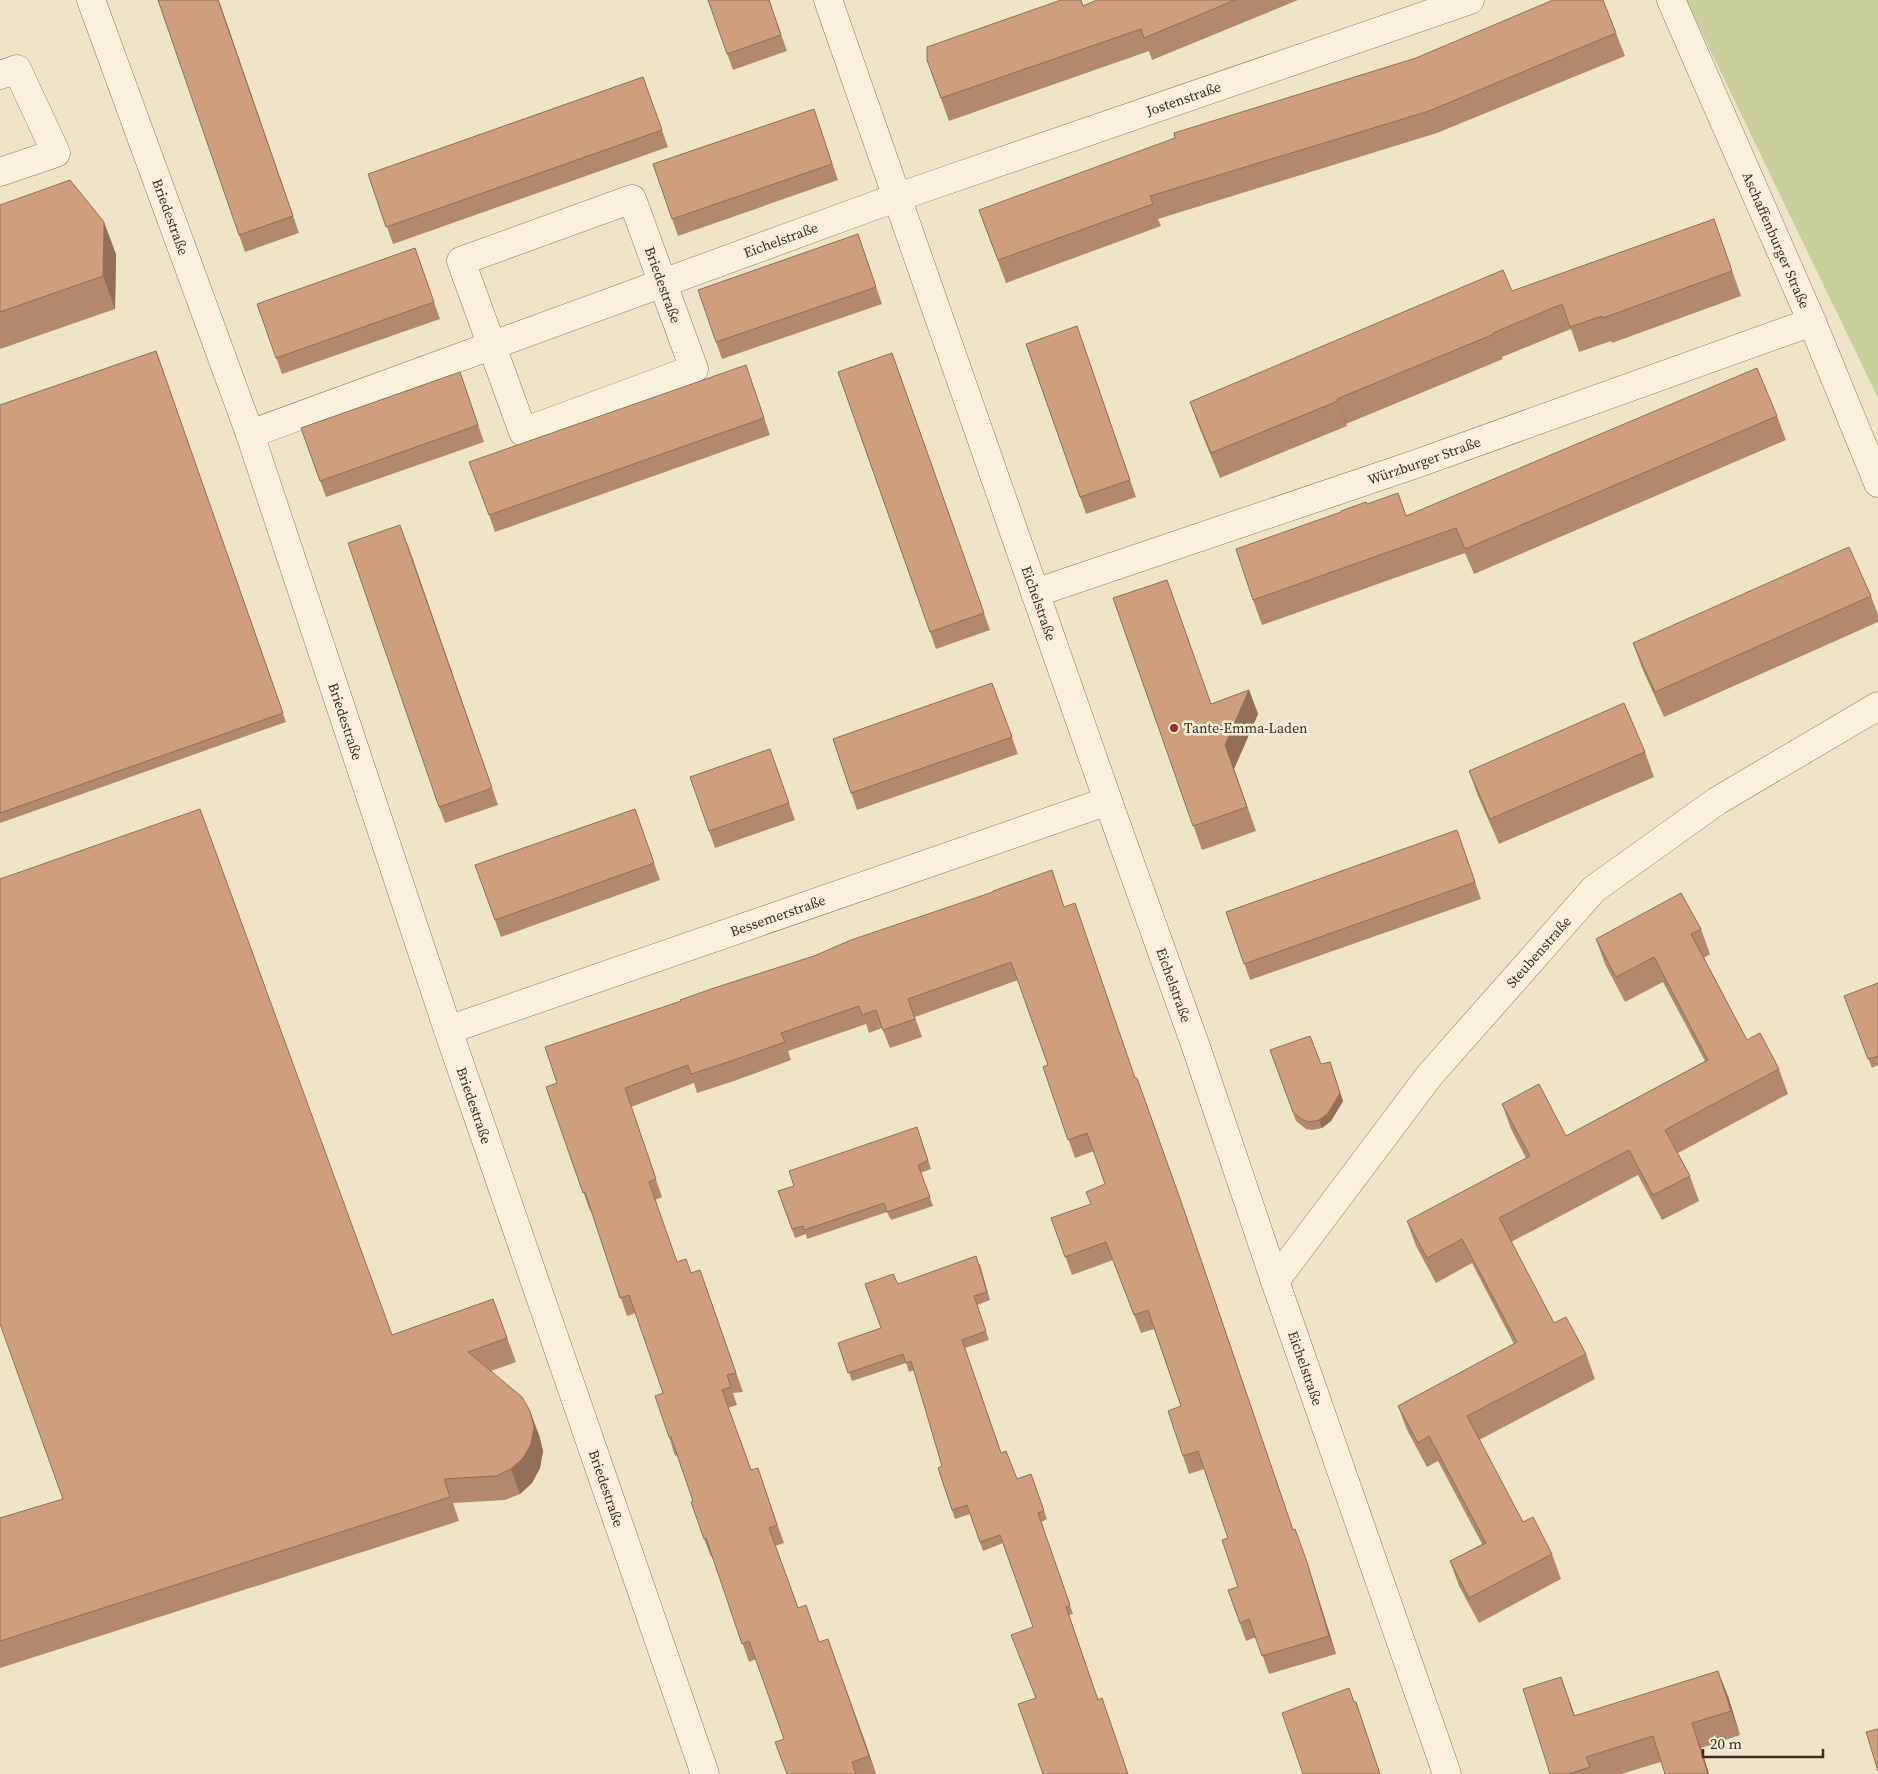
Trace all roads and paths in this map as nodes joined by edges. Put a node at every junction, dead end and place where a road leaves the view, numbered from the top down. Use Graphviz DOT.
graph roads {
  1 [pos="91,0"];
  2 [pos="828,0"];
  3 [pos="1470,0"];
  4 [pos="1671,0"];
  5 [pos="0,75"];
  6 [pos="0,172"];
  7 [pos="898,197"];
  8 [pos="662,283"];
  9 [pos="1812,322"];
  10 [pos="492,345"];
  11 [pos="250,434"];
  12 [pos="1878,483"];
  13 [pos="1035,593"];
  14 [pos="1878,706"];
  15 [pos="1108,801"];
  16 [pos="448,1030"];
  17 [pos="1275,1281"];
  18 [pos="705,1774"];
  19 [pos="1447,1774"];
  1 -- 11 [label="street, Briedestraße"];
  2 -- 7 [label="street, Eichelstraße"];
  3 -- 7 [label="street, Jostenstraße"];
  4 -- 9 [label="street, Aschaffenburger Straße"];
  5 -- 6 [label="street"];
  7 -- 8 [label="street, Eichelstraße"];
  7 -- 13 [label="street, Eichelstraße"];
  8 -- 10 [label="street, Eichelstraße"];
  8 -- 10 [label="street, Briedestraße"];
  8 -- 10 [label="street, Briedestraße"];
  9 -- 12 [label="street, Aschaffenburger Straße"];
  9 -- 13 [label="street, Würzburger Straße"];
  10 -- 11 [label="street"];
  11 -- 16 [label="street, Briedestraße"];
  13 -- 15 [label="street, Eichelstraße"];
  14 -- 17 [label="street, Steubenstraße"];
  15 -- 16 [label="street, Bessemerstraße"];
  15 -- 17 [label="street, Eichelstraße"];
  16 -- 18 [label="street, Briedestraße"];
  17 -- 19 [label="street, Eichelstraße"];
}
